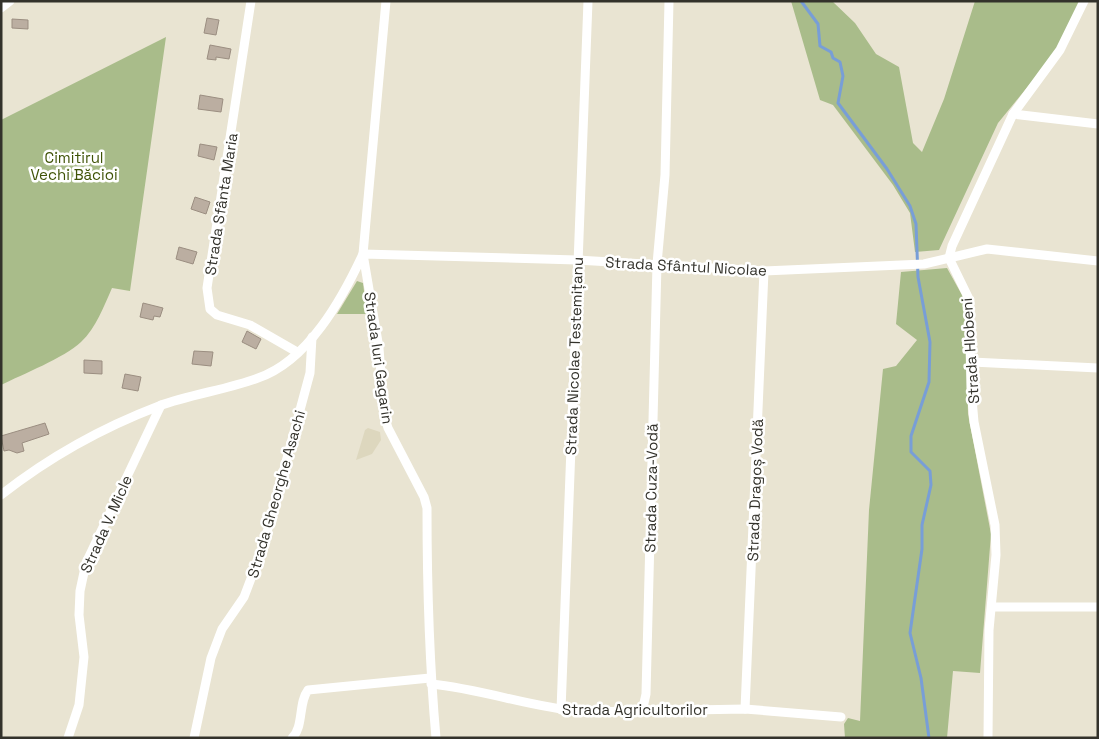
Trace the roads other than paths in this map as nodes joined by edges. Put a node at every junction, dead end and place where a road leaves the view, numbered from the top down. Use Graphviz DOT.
graph roads {
  1 [pos="10,1"];
  2 [pos="251,1"];
  3 [pos="386,1"];
  4 [pos="588,1"];
  5 [pos="669,1"];
  6 [pos="1084,1"];
  7 [pos="1,8"];
  8 [pos="1012,114"];
  9 [pos="1098,124"];
  10 [pos="362,254"];
  11 [pos="949,258"];
  12 [pos="577,260"];
  13 [pos="1098,261"];
  14 [pos="657,264"];
  15 [pos="764,271"];
  16 [pos="312,337"];
  17 [pos="297,352"];
  18 [pos="972,362"];
  19 [pos="1098,368"];
  20 [pos="161,405"];
  21 [pos="1,495"];
  22 [pos="992,607"];
  23 [pos="1098,607"];
  24 [pos="431,681"];
  25 [pos="745,709"];
  26 [pos="561,710"];
  27 [pos="642,712"];
  28 [pos="842,717"];
  29 [pos="68,738"];
  30 [pos="194,738"];
  31 [pos="292,738"];
  32 [pos="436,738"];
  33 [pos="988,738"];
  1 -- 7 [label="street"];
  2 -- 17 [label="street, Strada Sfânta Maria"];
  3 -- 10 [label="street, Strada Iuri Gagarin"];
  4 -- 12 [label="street, Strada Nicolae Testemițanu"];
  5 -- 14 [label="street, Strada Cuza-Vodă"];
  6 -- 8 [label="street"];
  8 -- 9 [label="street"];
  8 -- 11 [label="street"];
  10 -- 12 [label="street, Strada Sfântul Nicolae"];
  10 -- 16 [label="street"];
  10 -- 24 [label="street, Strada Iuri Gagarin"];
  11 -- 13 [label="street, Strada Sfântul Nicolae"];
  11 -- 15 [label="street, Strada Sfântul Nicolae"];
  11 -- 18 [label="street, Strada Hlobeni"];
  12 -- 14 [label="street, Strada Sfântul Nicolae"];
  12 -- 26 [label="street, Strada Nicolae Testemițanu"];
  14 -- 15 [label="street, Strada Sfântul Nicolae"];
  14 -- 27 [label="street, Strada Cuza-Vodă"];
  15 -- 25 [label="street, Strada Dragoș Vodă"];
  16 -- 17 [label="street"];
  16 -- 30 [label="street, Strada Gheorghe Asachi"];
  17 -- 20 [label="street"];
  18 -- 19 [label="street"];
  18 -- 22 [label="street, Strada Hlobeni"];
  20 -- 21 [label="street"];
  20 -- 29 [label="street, Strada V. Micle"];
  22 -- 23 [label="street"];
  22 -- 33 [label="street, Strada Hlobeni"];
  24 -- 26 [label="street, Strada Agricultorilor"];
  24 -- 31 [label="street, Strada Agricultorilor"];
  24 -- 32 [label="street, Strada Iuri Gagarin"];
  25 -- 27 [label="street, Strada Agricultorilor"];
  25 -- 28 [label="street, Strada Agricultorilor"];
  26 -- 27 [label="street, Strada Agricultorilor"];
}
